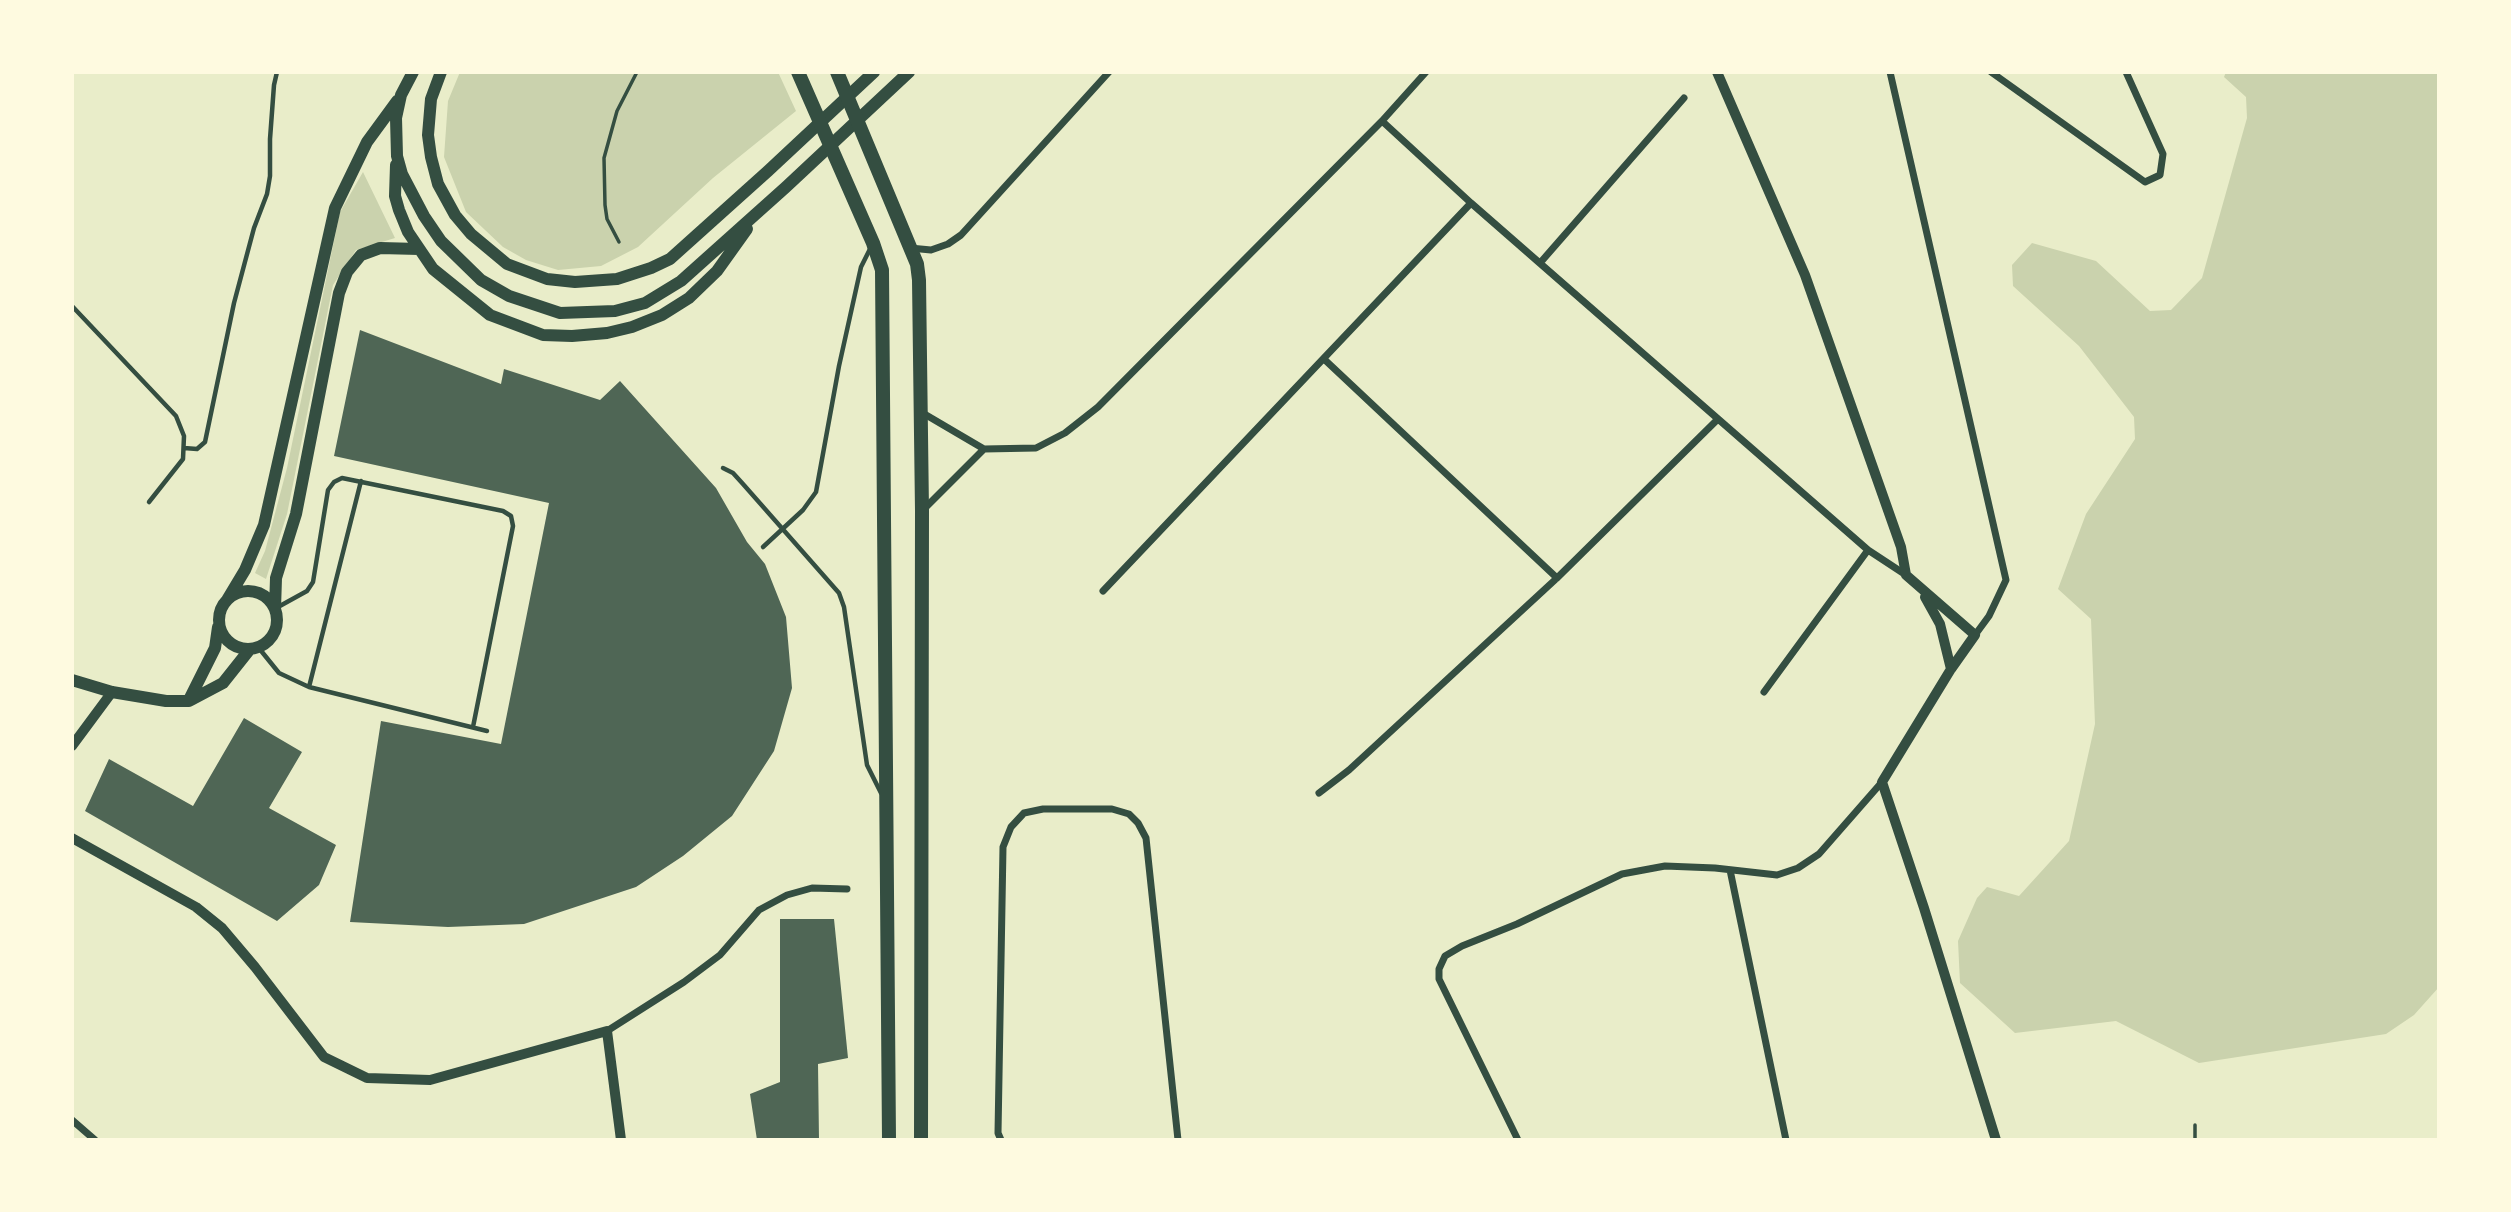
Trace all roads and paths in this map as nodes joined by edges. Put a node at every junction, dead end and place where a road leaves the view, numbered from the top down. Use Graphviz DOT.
graph roads {
  1 [pos="277,72"];
  2 [pos="413,72"];
  3 [pos="441,72"];
  4 [pos="638,72"];
  5 [pos="797,72"];
  6 [pos="837,72"];
  7 [pos="874,72"];
  8 [pos="909,72"];
  9 [pos="1109,72"];
  10 [pos="1426,72"];
  11 [pos="1717,72"];
  12 [pos="1890,72"];
  13 [pos="1991,72"];
  14 [pos="2126,72"];
  15 [pos="401,95"];
  16 [pos="1684,98"];
  17 [pos="1382,121"];
  18 [pos="397,156"];
  19 [pos="1471,203"];
  20 [pos="759,211"];
  21 [pos="619,242"];
  22 [pos="873,243"];
  23 [pos="910,248"];
  24 [pos="419,249"];
  25 [pos="1540,263"];
  26 [pos="72,306"];
  27 [pos="1325,360"];
  28 [pos="921,411"];
  29 [pos="1718,419"];
  30 [pos="184,448"];
  31 [pos="984,449"];
  32 [pos="723,468"];
  33 [pos="360,481"];
  34 [pos="149,502"];
  35 [pos="922,512"];
  36 [pos="763,547"];
  37 [pos="1868,550"];
  38 [pos="1906,575"];
  39 [pos="1557,578"];
  40 [pos="1102,591"];
  41 [pos="1922,591"];
  42 [pos="227,600"];
  43 [pos="275,609"];
  44 [pos="219,624"];
  45 [pos="1975,635"];
  46 [pos="254,648"];
  47 [pos="1951,668"];
  48 [pos="72,680"];
  49 [pos="310,687"];
  50 [pos="112,692"];
  51 [pos="1764,692"];
  52 [pos="189,701"];
  53 [pos="472,727"];
  54 [pos="487,731"];
  55 [pos="72,746"];
  56 [pos="1882,782"];
  57 [pos="1319,793"];
  58 [pos="887,803"];
  59 [pos="72,838"];
  60 [pos="1730,870"];
  61 [pos="847,889"];
  62 [pos="607,1031"];
  63 [pos="72,1121"];
  64 [pos="2195,1125"];
  65 [pos="95,1140"];
  66 [pos="621,1140"];
  67 [pos="889,1140"];
  68 [pos="922,1140"];
  69 [pos="1001,1140"];
  70 [pos="1178,1140"];
  71 [pos="1518,1140"];
  72 [pos="1786,1140"];
  73 [pos="1996,1140"];
  74 [pos="2195,1140"];
  1 -- 30 [label="lane"];
  2 -- 15 [label="main road"];
  3 -- 7 [label="main road"];
  4 -- 21 [label="path"];
  5 -- 22 [label="main road"];
  6 -- 23 [label="main road"];
  8 -- 20 [label="main road"];
  9 -- 23 [label="street"];
  10 -- 17 [label="street"];
  11 -- 38 [label="street"];
  12 -- 45 [label="street"];
  13 -- 14 [label="street"];
  15 -- 18 [label="main road"];
  15 -- 42 [label="main road"];
  16 -- 25 [label="street"];
  17 -- 19 [label="street"];
  17 -- 31 [label="street"];
  18 -- 20 [label="main road"];
  18 -- 24 [label="main road"];
  19 -- 25 [label="street"];
  19 -- 27 [label="street"];
  20 -- 24 [label="main road"];
  22 -- 36 [label="lane"];
  22 -- 58 [label="main road"];
  23 -- 28 [label="main road"];
  24 -- 43 [label="main road"];
  25 -- 29 [label="street"];
  26 -- 30 [label="lane"];
  27 -- 39 [label="street"];
  27 -- 40 [label="street"];
  28 -- 31 [label="street"];
  28 -- 35 [label="main road"];
  29 -- 37 [label="street"];
  29 -- 39 [label="street"];
  30 -- 34 [label="lane"];
  31 -- 35 [label="street"];
  32 -- 58 [label="lane"];
  33 -- 43 [label="lane"];
  33 -- 49 [label="lane"];
  33 -- 53 [label="lane"];
  35 -- 68 [label="main road"];
  37 -- 38 [label="street"];
  37 -- 51 [label="street"];
  38 -- 41 [label="street"];
  39 -- 57 [label="street"];
  41 -- 45 [label="street"];
  41 -- 47 [label="street"];
  42 -- 43 [label="main road"];
  42 -- 44 [label="main road"];
  43 -- 46 [label="main road"];
  44 -- 46 [label="main road"];
  44 -- 52 [label="main road"];
  45 -- 47 [label="street"];
  46 -- 49 [label="lane"];
  46 -- 52 [label="main road"];
  47 -- 56 [label="street"];
  48 -- 50 [label="main road"];
  49 -- 53 [label="lane"];
  50 -- 52 [label="main road"];
  50 -- 55 [label="street"];
  53 -- 54 [label="lane"];
  56 -- 60 [label="street"];
  56 -- 73 [label="street"];
  58 -- 67 [label="main road"];
  59 -- 62 [label="street"];
  60 -- 71 [label="street"];
  60 -- 72 [label="street"];
  61 -- 62 [label="street"];
  62 -- 66 [label="street"];
  63 -- 65 [label="street"];
  64 -- 74 [label="path"];
  69 -- 70 [label="street"];
}
